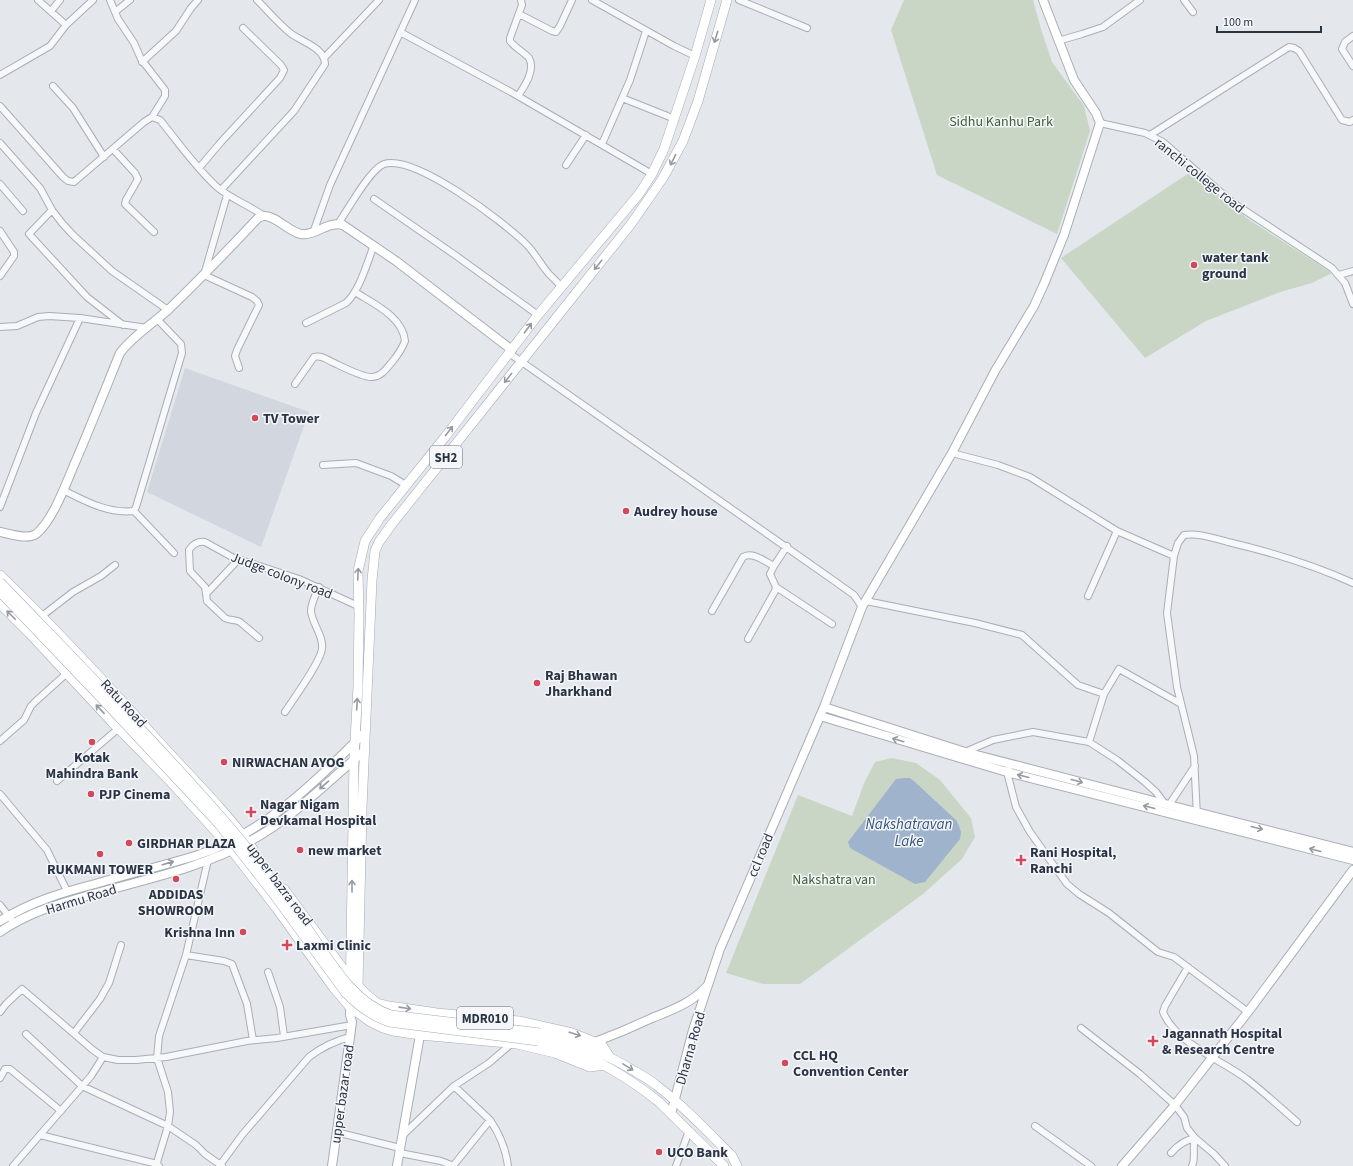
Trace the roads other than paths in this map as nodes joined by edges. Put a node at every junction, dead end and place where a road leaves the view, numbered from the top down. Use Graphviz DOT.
graph roads {
  1 [pos="38,0"];
  2 [pos="60,0"];
  3 [pos="93,0"];
  4 [pos="110,0"];
  5 [pos="130,0"];
  6 [pos="198,0"];
  7 [pos="257,0"];
  8 [pos="379,0"];
  9 [pos="415,0"];
  10 [pos="520,0"];
  11 [pos="572,0"];
  12 [pos="592,0"];
  13 [pos="711,0"];
  14 [pos="727,0"];
  15 [pos="739,0"];
  16 [pos="1042,0"];
  17 [pos="1140,0"];
  18 [pos="1184,0"];
  19 [pos="51,10"];
  20 [pos="115,12"];
  21 [pos="1193,12"];
  22 [pos="519,14"];
  23 [pos="66,25"];
  24 [pos="243,28"];
  25 [pos="807,28"];
  26 [pos="646,31"];
  27 [pos="400,32"];
  28 [pos="1353,36"];
  29 [pos="1058,41"];
  30 [pos="695,56"];
  31 [pos="324,58"];
  32 [pos="142,62"];
  33 [pos="1353,66"];
  34 [pos="0,75"];
  35 [pos="53,86"];
  36 [pos="518,96"];
  37 [pos="622,98"];
  38 [pos="0,106"];
  39 [pos="152,117"];
  40 [pos="675,119"];
  41 [pos="1353,120"];
  42 [pos="1100,123"];
  43 [pos="586,135"];
  44 [pos="1150,135"];
  45 [pos="602,144"];
  46 [pos="1,148"];
  47 [pos="113,149"];
  48 [pos="104,157"];
  49 [pos="566,165"];
  50 [pos="199,168"];
  51 [pos="652,174"];
  52 [pos="0,184"];
  53 [pos="221,190"];
  54 [pos="227,195"];
  55 [pos="374,199"];
  56 [pos="52,210"];
  57 [pos="24,211"];
  58 [pos="264,216"];
  59 [pos="338,224"];
  60 [pos="0,230"];
  61 [pos="154,232"];
  62 [pos="313,233"];
  63 [pos="374,245"];
  64 [pos="1353,271"];
  65 [pos="204,275"];
  66 [pos="1339,275"];
  67 [pos="0,276"];
  68 [pos="562,286"];
  69 [pos="355,292"];
  70 [pos="1353,304"];
  71 [pos="168,310"];
  72 [pos="538,315"];
  73 [pos="80,318"];
  74 [pos="157,319"];
  75 [pos="306,323"];
  76 [pos="122,326"];
  77 [pos="0,327"];
  78 [pos="147,328"];
  79 [pos="511,351"];
  80 [pos="522,361"];
  81 [pos="239,368"];
  82 [pos="294,384"];
  83 [pos="952,452"];
  84 [pos="323,465"];
  85 [pos="406,485"];
  86 [pos="63,490"];
  87 [pos="0,507"];
  88 [pos="134,511"];
  89 [pos="1117,531"];
  90 [pos="0,532"];
  91 [pos="787,546"];
  92 [pos="174,553"];
  93 [pos="1174,556"];
  94 [pos="238,560"];
  95 [pos="115,565"];
  96 [pos="774,566"];
  97 [pos="0,575"];
  98 [pos="0,582"];
  99 [pos="1353,583"];
  100 [pos="776,587"];
  101 [pos="319,588"];
  102 [pos="0,592"];
  103 [pos="206,594"];
  104 [pos="1088,596"];
  105 [pos="0,604"];
  106 [pos="864,604"];
  107 [pos="358,606"];
  108 [pos="712,611"];
  109 [pos="42,616"];
  110 [pos="832,624"];
  111 [pos="259,638"];
  112 [pos="748,639"];
  113 [pos="66,674"];
  114 [pos="1104,694"];
  115 [pos="1181,704"];
  116 [pos="824,707"];
  117 [pos="285,712"];
  118 [pos="820,716"];
  119 [pos="119,728"];
  120 [pos="365,732"];
  121 [pos="0,741"];
  122 [pos="1088,742"];
  123 [pos="355,743"];
  124 [pos="364,751"];
  125 [pos="965,752"];
  126 [pos="354,759"];
  127 [pos="1010,764"];
  128 [pos="1195,766"];
  129 [pos="1007,772"];
  130 [pos="57,781"];
  131 [pos="0,794"];
  132 [pos="1167,805"];
  133 [pos="1197,816"];
  134 [pos="246,839"];
  135 [pos="229,846"];
  136 [pos="1353,852"];
  137 [pos="208,860"];
  138 [pos="1353,860"];
  139 [pos="1353,870"];
  140 [pos="67,891"];
  141 [pos="0,905"];
  142 [pos="9,916"];
  143 [pos="0,921"];
  144 [pos="14,923"];
  145 [pos="0,932"];
  146 [pos="121,945"];
  147 [pos="186,954"];
  148 [pos="1188,967"];
  149 [pos="268,972"];
  150 [pos="350,978"];
  151 [pos="710,982"];
  152 [pos="358,987"];
  153 [pos="353,1009"];
  154 [pos="0,1012"];
  155 [pos="1248,1012"];
  156 [pos="352,1024"];
  157 [pos="1081,1028"];
  158 [pos="74,1033"];
  159 [pos="26,1034"];
  160 [pos="420,1035"];
  161 [pos="284,1036"];
  162 [pos="350,1037"];
  163 [pos="539,1037"];
  164 [pos="253,1040"];
  165 [pos="595,1042"];
  166 [pos="511,1044"];
  167 [pos="609,1056"];
  168 [pos="103,1057"];
  169 [pos="157,1058"];
  170 [pos="1211,1058"];
  171 [pos="604,1065"];
  172 [pos="0,1078"];
  173 [pos="82,1086"];
  174 [pos="454,1086"];
  175 [pos="675,1101"];
  176 [pos="1175,1105"];
  177 [pos="61,1111"];
  178 [pos="671,1114"];
  179 [pos="490,1120"];
  180 [pos="1297,1122"];
  181 [pos="168,1126"];
  182 [pos="1035,1126"];
  183 [pos="689,1131"];
  184 [pos="336,1132"];
  185 [pos="40,1135"];
  186 [pos="402,1136"];
  187 [pos="1195,1138"];
  188 [pos="400,1150"];
  189 [pos="1171,1153"];
  190 [pos="158,1165"];
  191 [pos="221,1165"];
  192 [pos="13,1166"];
  193 [pos="332,1166"];
  194 [pos="397,1166"];
  195 [pos="453,1166"];
  196 [pos="508,1166"];
  197 [pos="676,1166"];
  198 [pos="724,1166"];
  199 [pos="737,1166"];
  200 [pos="1092,1166"];
  201 [pos="1122,1166"];
  202 [pos="1192,1166"];
  203 [pos="1225,1166"];
  1 -- 19 [label="street"];
  2 -- 19 [label="street"];
  3 -- 23 [label="street"];
  4 -- 20 [label="street"];
  5 -- 20 [label="street"];
  6 -- 32 [label="street"];
  7 -- 31 [label="street"];
  8 -- 31 [label="street"];
  9 -- 27 [label="street"];
  10 -- 22 [label="street"];
  11 -- 22 [label="street"];
  12 -- 26 [label="street"];
  13 -- 30 [label="main road, SH2"];
  14 -- 80 [label="main road, SH2, one-way"];
  15 -- 25 [label="street"];
  16 -- 29 [label="street"];
  17 -- 29 [label="street"];
  18 -- 21 [label="street"];
  19 -- 23 [label="street"];
  20 -- 32 [label="street"];
  22 -- 36 [label="street"];
  23 -- 34 [label="street"];
  24 -- 50 [label="street"];
  26 -- 30 [label="street"];
  26 -- 37 [label="street"];
  27 -- 36 [label="street"];
  27 -- 62 [label="street"];
  28 -- 33 [label="street"];
  29 -- 42 [label="street"];
  30 -- 40 [label="main road, SH2"];
  31 -- 53 [label="street"];
  32 -- 39 [label="street"];
  35 -- 48 [label="street"];
  36 -- 43 [label="street"];
  37 -- 40 [label="street"];
  37 -- 45 [label="street"];
  38 -- 48 [label="street"];
  39 -- 47 [label="street"];
  39 -- 50 [label="street"];
  40 -- 51 [label="main road, SH2"];
  41 -- 44 [label="street"];
  42 -- 44 [label="street, ranchi college road"];
  42 -- 83 [label="street, ccl road"];
  43 -- 45 [label="street"];
  43 -- 49 [label="street"];
  44 -- 66 [label="street, ranchi college road"];
  45 -- 51 [label="street"];
  46 -- 56 [label="street"];
  47 -- 48 [label="street"];
  47 -- 61 [label="street"];
  50 -- 53 [label="street"];
  51 -- 68 [label="main road, SH2"];
  52 -- 57 [label="street"];
  53 -- 54 [label="street"];
  54 -- 58 [label="street"];
  54 -- 65 [label="street"];
  55 -- 72 [label="street"];
  56 -- 71 [label="street"];
  56 -- 76 [label="street"];
  58 -- 62 [label="street"];
  58 -- 65 [label="street"];
  59 -- 62 [label="street"];
  59 -- 63 [label="street"];
  59 -- 68 [label="street"];
  60 -- 67 [label="street"];
  63 -- 69 [label="street"];
  63 -- 79 [label="street"];
  64 -- 66 [label="street"];
  65 -- 71 [label="street"];
  65 -- 81 [label="street"];
  66 -- 70 [label="street, ranchi college road"];
  68 -- 72 [label="main road, SH2"];
  69 -- 75 [label="street"];
  69 -- 82 [label="street"];
  71 -- 74 [label="street"];
  79 -- 72 [label="main road, SH2, one-way"];
  73 -- 76 [label="street"];
  73 -- 77 [label="street"];
  73 -- 87 [label="street"];
  74 -- 78 [label="street"];
  74 -- 88 [label="street"];
  76 -- 78 [label="street"];
  78 -- 86 [label="street"];
  79 -- 80 [label="street"];
  85 -- 79 [label="main road, SH2, one-way"];
  80 -- 91 [label="street"];
  80 -- 120 [label="main road, SH2, one-way"];
  83 -- 89 [label="street"];
  83 -- 106 [label="street, ccl road"];
  84 -- 85 [label="street"];
  107 -- 85 [label="main road, SH2, one-way"];
  86 -- 88 [label="street"];
  86 -- 90 [label="street"];
  88 -- 92 [label="street"];
  89 -- 93 [label="street"];
  89 -- 104 [label="street"];
  91 -- 96 [label="street"];
  91 -- 106 [label="street"];
  93 -- 99 [label="street"];
  93 -- 115 [label="street"];
  94 -- 101 [label="street, Judge colony road"];
  94 -- 103 [label="street"];
  94 -- 103 [label="street, Judge colony road"];
  95 -- 109 [label="street"];
  96 -- 100 [label="street"];
  96 -- 108 [label="street"];
  97 -- 109 [label="main road, Ratu Road"];
  98 -- 163 [label="main road, bridge"];
  100 -- 110 [label="street"];
  100 -- 112 [label="street"];
  101 -- 107 [label="street, Judge colony road"];
  101 -- 117 [label="street"];
  102 -- 163 [label="main road, bridge"];
  103 -- 111 [label="street, Judge colony road"];
  113 -- 105 [label="main road, Ratu Road, one-way"];
  106 -- 114 [label="street"];
  106 -- 116 [label="street, ccl road"];
  123 -- 107 [label="main road, SH2, one-way"];
  109 -- 134 [label="main road, Ratu Road"];
  119 -- 113 [label="main road, Ratu Road, one-way"];
  113 -- 121 [label="street"];
  114 -- 115 [label="street"];
  114 -- 122 [label="street"];
  115 -- 128 [label="street"];
  116 -- 118 [label="street, ccl road"];
  116 -- 125 [label="street"];
  129 -- 118 [label="street, one-way"];
  118 -- 151 [label="street, ccl road"];
  119 -- 130 [label="street"];
  119 -- 135 [label="main road, Ratu Road"];
  120 -- 123 [label="street"];
  120 -- 124 [label="main road, SH2"];
  122 -- 125 [label="street"];
  122 -- 132 [label="street"];
  123 -- 126 [label="main road, SH2"];
  123 -- 134 [label="street"];
  124 -- 126 [label="street"];
  124 -- 152 [label="main road, SH2"];
  125 -- 127 [label="street"];
  126 -- 134 [label="street, one-way"];
  150 -- 126 [label="main road, SH2, one-way"];
  127 -- 129 [label="street"];
  127 -- 132 [label="street, one-way"];
  128 -- 132 [label="street"];
  128 -- 133 [label="street"];
  133 -- 129 [label="street, one-way"];
  129 -- 148 [label="street"];
  131 -- 140 [label="street"];
  132 -- 133 [label="street"];
  133 -- 136 [label="street, one-way"];
  138 -- 133 [label="street, one-way"];
  134 -- 135 [label="street"];
  134 -- 150 [label="main road, upper bazra road / MDR010"];
  135 -- 137 [label="street, Harmu Road"];
  140 -- 135 [label="street, Harmu Road, one-way"];
  135 -- 153 [label="main road, upper bazra road / MDR010"];
  137 -- 144 [label="street, Harmu Road"];
  137 -- 147 [label="street"];
  139 -- 155 [label="street"];
  140 -- 142 [label="street, Harmu Road"];
  141 -- 142 [label="street"];
  142 -- 143 [label="street, Harmu Road"];
  142 -- 144 [label="street"];
  144 -- 145 [label="street, Harmu Road"];
  146 -- 158 [label="street"];
  147 -- 164 [label="street"];
  147 -- 169 [label="street"];
  148 -- 155 [label="street"];
  148 -- 170 [label="street"];
  149 -- 161 [label="street"];
  150 -- 152 [label="main road, upper bazra road / MDR010"];
  150 -- 153 [label="main road, upper bazar road"];
  151 -- 165 [label="street, ccl road"];
  151 -- 175 [label="street, Dharna Road"];
  152 -- 153 [label="main road, upper bazar road"];
  152 -- 165 [label="main road, upper bazra road / MDR010, one-way"];
  153 -- 156 [label="street, upper bazar road"];
  153 -- 160 [label="main road, upper bazra road / MDR010"];
  154 -- 158 [label="street"];
  155 -- 170 [label="street"];
  156 -- 161 [label="street"];
  156 -- 162 [label="street, upper bazar road"];
  157 -- 176 [label="street"];
  158 -- 168 [label="street"];
  159 -- 173 [label="street"];
  160 -- 166 [label="main road, upper bazra road / MDR010"];
  160 -- 186 [label="street"];
  161 -- 164 [label="street"];
  162 -- 184 [label="street, upper bazar road"];
  162 -- 191 [label="street"];
  163 -- 167 [label="main road"];
  163 -- 171 [label="main road"];
  164 -- 169 [label="street"];
  165 -- 167 [label="main road, upper bazra road / MDR010"];
  166 -- 171 [label="main road, upper bazra road / MDR010"];
  166 -- 174 [label="street"];
  167 -- 175 [label="main road, one-way"];
  168 -- 169 [label="street"];
  168 -- 173 [label="street"];
  169 -- 181 [label="street"];
  170 -- 176 [label="street"];
  170 -- 180 [label="street"];
  171 -- 178 [label="main road"];
  172 -- 177 [label="street"];
  173 -- 177 [label="street"];
  173 -- 181 [label="street"];
  174 -- 179 [label="street"];
  174 -- 186 [label="street"];
  175 -- 178 [label="street, Dharna Road"];
  175 -- 199 [label="main road"];
  176 -- 187 [label="street"];
  176 -- 201 [label="street"];
  177 -- 185 [label="street"];
  178 -- 183 [label="main road"];
  179 -- 195 [label="street"];
  179 -- 196 [label="street"];
  181 -- 190 [label="street"];
  181 -- 191 [label="street"];
  182 -- 200 [label="street"];
  183 -- 197 [label="street"];
  183 -- 198 [label="main road"];
  184 -- 188 [label="street"];
  184 -- 193 [label="street, upper bazar road"];
  185 -- 190 [label="street"];
  185 -- 192 [label="street"];
  186 -- 188 [label="street"];
  187 -- 189 [label="street"];
  187 -- 202 [label="street"];
  187 -- 203 [label="street"];
  188 -- 194 [label="street"];
  188 -- 195 [label="street"];
}
